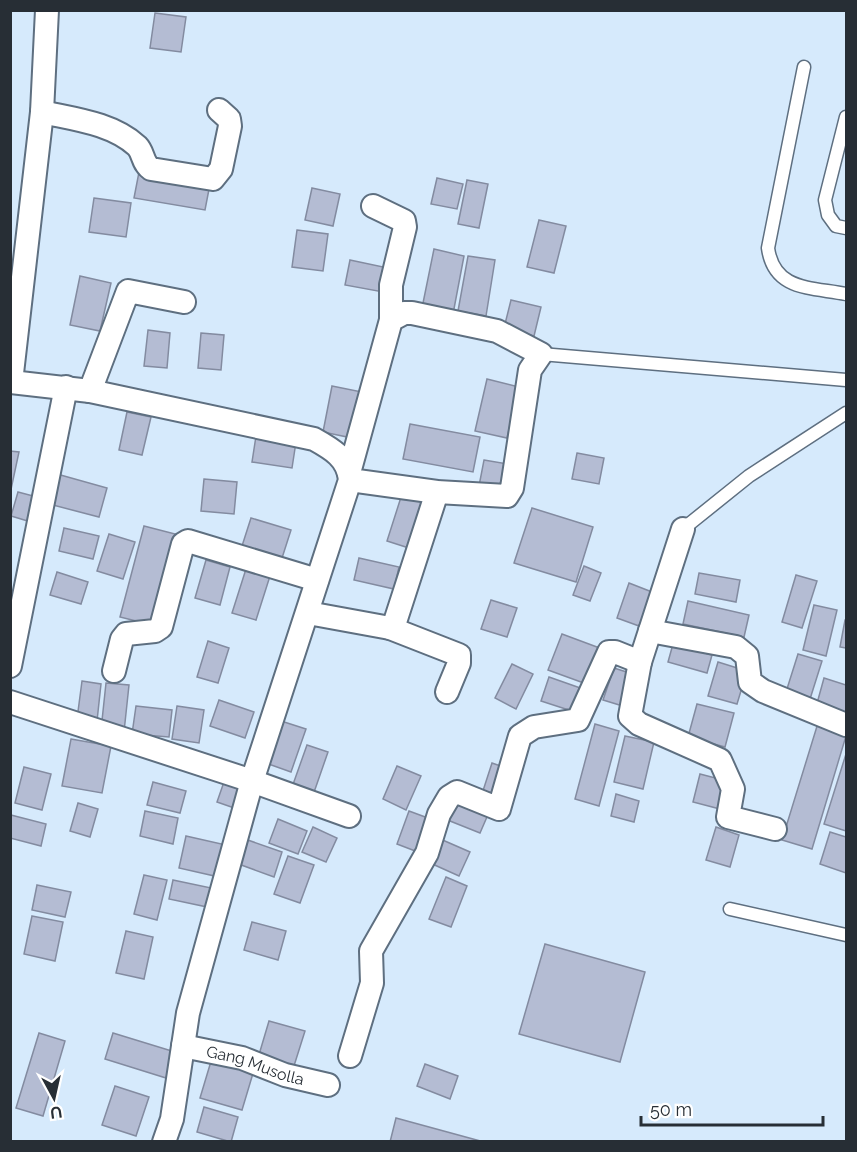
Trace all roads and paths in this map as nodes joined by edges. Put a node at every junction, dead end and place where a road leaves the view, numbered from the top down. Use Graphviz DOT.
graph roads {
  1 [pos="47,10"];
  2 [pos="804,66"];
  3 [pos="219,110"];
  4 [pos="42,112"];
  5 [pos="846,117"];
  6 [pos="373,206"];
  7 [pos="846,228"];
  8 [pos="846,294"];
  9 [pos="184,302"];
  10 [pos="391,320"];
  11 [pos="541,354"];
  12 [pos="846,380"];
  13 [pos="66,387"];
  14 [pos="90,391"];
  15 [pos="846,413"];
  16 [pos="349,476"];
  17 [pos="437,492"];
  18 [pos="683,530"];
  19 [pos="317,580"];
  20 [pos="308,612"];
  21 [pos="390,628"];
  22 [pos="650,631"];
  23 [pos="640,662"];
  24 [pos="10,666"];
  25 [pos="114,671"];
  26 [pos="447,692"];
  27 [pos="10,702"];
  28 [pos="846,725"];
  29 [pos="252,781"];
  30 [pos="349,816"];
  31 [pos="775,829"];
  32 [pos="730,909"];
  33 [pos="846,935"];
  34 [pos="183,1046"];
  35 [pos="350,1056"];
  36 [pos="328,1085"];
  37 [pos="164,1142"];
  1 -- 4 [label="street"];
  2 -- 8 [label="lane"];
  3 -- 4 [label="street"];
  4 -- 13 [label="street"];
  5 -- 7 [label="lane"];
  6 -- 10 [label="street"];
  9 -- 14 [label="street"];
  10 -- 11 [label="street"];
  10 -- 16 [label="street"];
  11 -- 12 [label="lane"];
  11 -- 17 [label="street"];
  13 -- 14 [label="street"];
  13 -- 24 [label="street"];
  14 -- 16 [label="street"];
  15 -- 18 [label="lane"];
  16 -- 17 [label="street"];
  16 -- 19 [label="street"];
  17 -- 21 [label="street"];
  18 -- 22 [label="street"];
  19 -- 20 [label="street"];
  19 -- 25 [label="street"];
  20 -- 21 [label="street"];
  20 -- 29 [label="street"];
  21 -- 26 [label="street"];
  22 -- 23 [label="street"];
  22 -- 28 [label="street"];
  23 -- 31 [label="street"];
  23 -- 35 [label="street"];
  27 -- 29 [label="street"];
  29 -- 30 [label="street"];
  29 -- 34 [label="street"];
  32 -- 33 [label="lane"];
  34 -- 36 [label="street, Gang Musolla"];
  34 -- 37 [label="street"];
}
